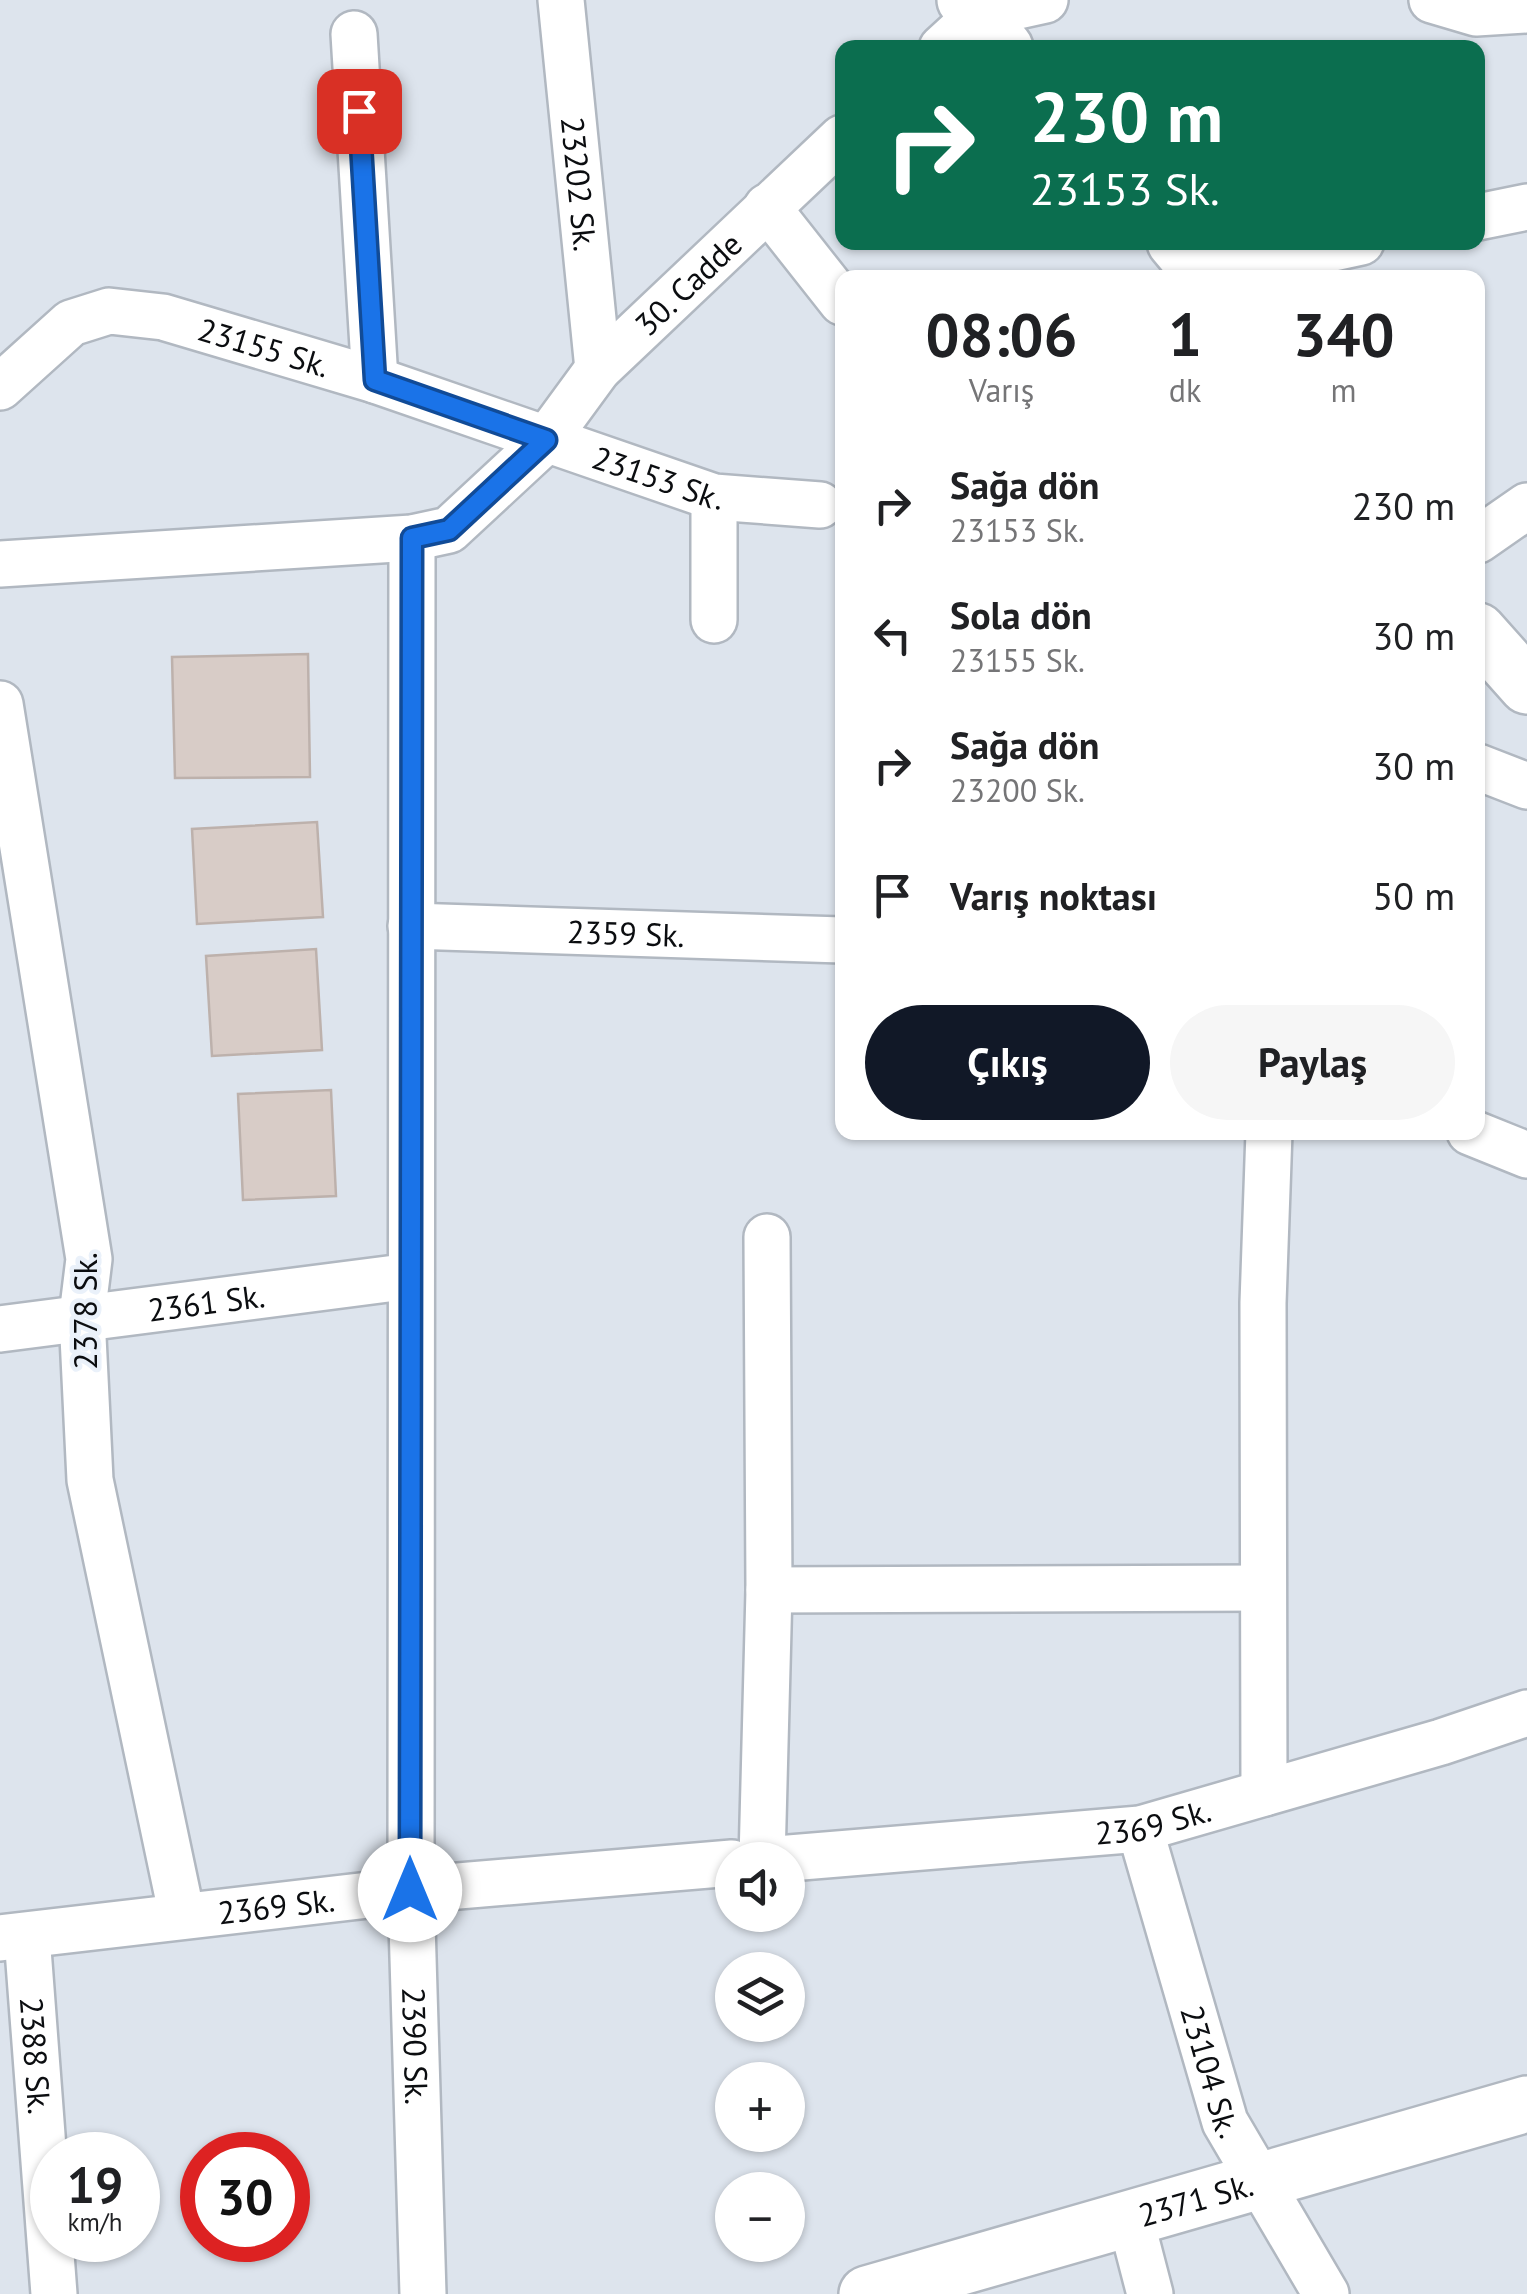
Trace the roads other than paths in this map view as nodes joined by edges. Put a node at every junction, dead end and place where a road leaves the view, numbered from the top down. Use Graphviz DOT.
graph roads {
  1 [pos="561,0"];
  2 [pos="1046,0"];
  3 [pos="1432,0"];
  4 [pos="1527,10"];
  5 [pos="973,28"];
  6 [pos="354,34"];
  7 [pos="835,144"];
  8 [pos="767,207"];
  9 [pos="1527,207"];
  10 [pos="1485,216"];
  11 [pos="1181,250"];
  12 [pos="1325,250"];
  13 [pos="1198,270"];
  14 [pos="1235,270"];
  15 [pos="835,293"];
  16 [pos="598,369"];
  17 [pos="375,380"];
  18 [pos="0,387"];
  19 [pos="546,440"];
  20 [pos="714,497"];
  21 [pos="820,505"];
  22 [pos="1527,506"];
  23 [pos="1485,535"];
  24 [pos="412,538"];
  25 [pos="0,564"];
  26 [pos="714,620"];
  27 [pos="1485,638"];
  28 [pos="1527,686"];
  29 [pos="0,704"];
  30 [pos="1485,770"];
  31 [pos="1527,786"];
  32 [pos="411,926"];
  33 [pos="835,940"];
  34 [pos="1485,1138"];
  35 [pos="1268,1140"];
  36 [pos="1527,1155"];
  37 [pos="767,1237"];
  38 [pos="411,1276"];
  39 [pos="82,1316"];
  40 [pos="0,1329"];
  41 [pos="1263,1588"];
  42 [pos="769,1590"];
  43 [pos="1527,1712"];
  44 [pos="1264,1793"];
  45 [pos="1140,1829"];
  46 [pos="763,1842"];
  47 [pos="805,1857"];
  48 [pos="715,1864"];
  49 [pos="410,1890"];
  50 [pos="182,1916"];
  51 [pos="13,1937"];
  52 [pos="1527,2104"];
  53 [pos="1260,2180"];
  54 [pos="1130,2216"];
  55 [pos="54,2294"];
  56 [pos="423,2294"];
  57 [pos="867,2294"];
  58 [pos="1150,2294"];
  59 [pos="1326,2294"];
  1 -- 16 [label="street, 23202 Sk."];
  2 -- 5 [label="street"];
  3 -- 4 [label="street"];
  6 -- 17 [label="street"];
  7 -- 8 [label="street, 30. Cadde"];
  8 -- 15 [label="street"];
  8 -- 16 [label="street, 30. Cadde"];
  9 -- 10 [label="street"];
  11 -- 13 [label="street"];
  12 -- 14 [label="street"];
  16 -- 19 [label="street, 30. Cadde"];
  17 -- 18 [label="street, 23155 Sk."];
  17 -- 19 [label="street, 23155 Sk."];
  19 -- 20 [label="street, 23153 Sk."];
  19 -- 24 [label="street"];
  20 -- 21 [label="street, 23153 Sk."];
  20 -- 26 [label="street"];
  22 -- 23 [label="street"];
  24 -- 25 [label="street"];
  24 -- 32 [label="street, 2390 Sk."];
  27 -- 28 [label="street"];
  29 -- 39 [label="street, 2378 Sk."];
  30 -- 31 [label="street"];
  32 -- 33 [label="street, 2359 Sk."];
  32 -- 38 [label="street, 2390 Sk."];
  34 -- 36 [label="street"];
  35 -- 41 [label="street"];
  37 -- 42 [label="street"];
  38 -- 39 [label="street, 2361 Sk."];
  38 -- 49 [label="street, 2390 Sk."];
  39 -- 40 [label="street, 2361 Sk."];
  39 -- 50 [label="street, 2378 Sk."];
  41 -- 42 [label="street"];
  41 -- 44 [label="street"];
  42 -- 46 [label="street"];
  43 -- 44 [label="street, 2369 Sk."];
  44 -- 45 [label="street, 2369 Sk."];
  45 -- 47 [label="street, 2369 Sk."];
  45 -- 53 [label="street, 23104 Sk."];
  48 -- 49 [label="street, 2369 Sk."];
  49 -- 50 [label="street, 2369 Sk."];
  49 -- 56 [label="street, 2390 Sk."];
  50 -- 51 [label="street, 2369 Sk."];
  51 -- 55 [label="street, 2388 Sk."];
  52 -- 53 [label="street, 2371 Sk."];
  53 -- 54 [label="street, 2371 Sk."];
  53 -- 59 [label="street, 23104 Sk."];
  54 -- 57 [label="street, 2371 Sk."];
  54 -- 58 [label="street"];
}
